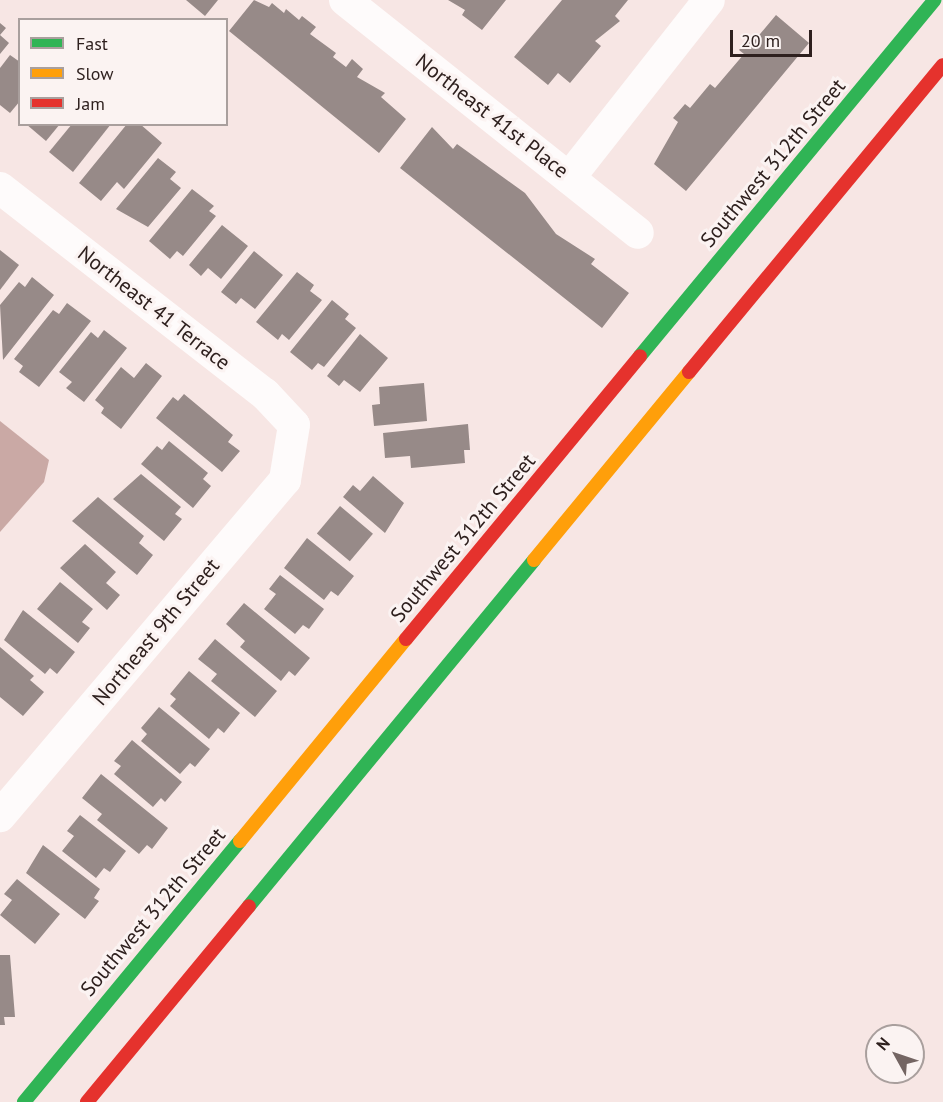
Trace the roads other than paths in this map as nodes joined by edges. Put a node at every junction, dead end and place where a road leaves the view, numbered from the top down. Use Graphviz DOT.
graph roads {
  1 [pos="345,0"];
  2 [pos="709,0"];
  3 [pos="935,0"];
  4 [pos="943,65"];
  5 [pos="569,178"];
  6 [pos="0,188"];
  7 [pos="638,233"];
  8 [pos="294,438"];
  9 [pos="0,816"];
  10 [pos="24,1102"];
  11 [pos="87,1102"];
  1 -- 5 [label="street, Northeast 41st Place"];
  2 -- 5 [label="street"];
  3 -- 10 [label="main road, Southwest 312th Street"];
  4 -- 11 [label="main road"];
  5 -- 7 [label="street, Northeast 41st Place"];
  6 -- 8 [label="street, Northeast 41 Terrace"];
  8 -- 9 [label="street, Northeast 9th Street"];
}
